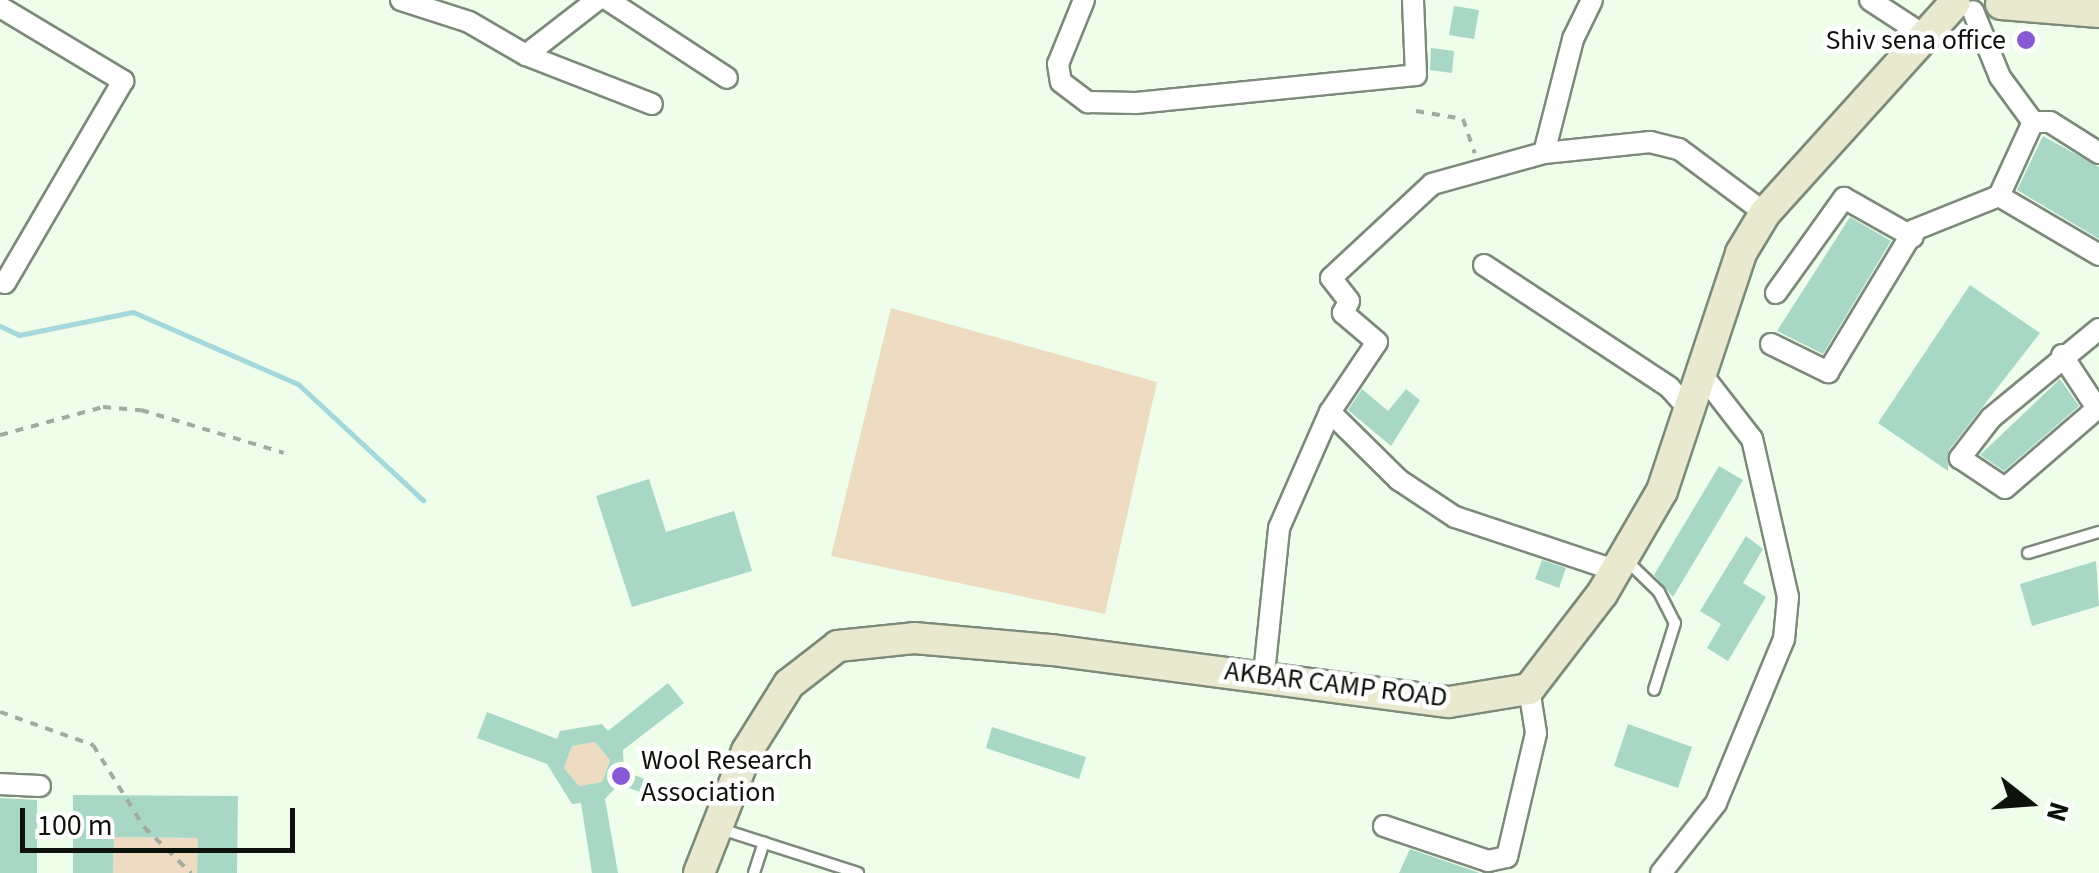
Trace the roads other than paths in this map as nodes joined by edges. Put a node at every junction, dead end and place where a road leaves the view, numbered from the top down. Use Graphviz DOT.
graph roads {
  1 [pos="401,0"];
  2 [pos="597,0"];
  3 [pos="608,0"];
  4 [pos="1084,0"];
  5 [pos="1413,0"];
  6 [pos="1592,0"];
  7 [pos="1870,0"];
  8 [pos="1979,5"];
  9 [pos="0,7"];
  10 [pos="2099,12"];
  11 [pos="1922,34"];
  12 [pos="526,55"];
  13 [pos="727,78"];
  14 [pos="652,104"];
  15 [pos="2032,122"];
  16 [pos="1544,153"];
  17 [pos="2099,153"];
  18 [pos="1999,196"];
  19 [pos="1766,213"];
  20 [pos="1913,237"];
  21 [pos="2099,255"];
  22 [pos="1484,265"];
  23 [pos="5,282"];
  24 [pos="1776,293"];
  25 [pos="2099,329"];
  26 [pos="1772,344"];
  27 [pos="2062,355"];
  28 [pos="1700,372"];
  29 [pos="2098,407"];
  30 [pos="1688,409"];
  31 [pos="1330,412"];
  32 [pos="2099,532"];
  33 [pos="2028,552"];
  34 [pos="1618,563"];
  35 [pos="1264,674"];
  36 [pos="1529,689"];
  37 [pos="1654,690"];
  38 [pos="0,784"];
  39 [pos="40,786"];
  40 [pos="714,826"];
  41 [pos="1384,826"];
  42 [pos="764,843"];
  43 [pos="700,873"];
  44 [pos="754,873"];
  45 [pos="858,873"];
  46 [pos="1661,873"];
  1 -- 12 [label="street"];
  2 -- 12 [label="street"];
  3 -- 13 [label="street"];
  4 -- 5 [label="street"];
  6 -- 16 [label="street"];
  7 -- 11 [label="street"];
  8 -- 10 [label="street"];
  8 -- 11 [label="street"];
  8 -- 15 [label="street"];
  9 -- 23 [label="street"];
  11 -- 19 [label="street"];
  12 -- 14 [label="street"];
  15 -- 17 [label="street"];
  15 -- 18 [label="street"];
  16 -- 19 [label="street"];
  16 -- 31 [label="street"];
  18 -- 20 [label="street"];
  18 -- 21 [label="street"];
  19 -- 28 [label="street"];
  20 -- 24 [label="street"];
  20 -- 26 [label="street"];
  22 -- 30 [label="street"];
  25 -- 27 [label="street"];
  27 -- 29 [label="street"];
  27 -- 29 [label="street"];
  28 -- 30 [label="street"];
  28 -- 46 [label="street"];
  30 -- 34 [label="street"];
  31 -- 34 [label="street"];
  31 -- 35 [label="street"];
  32 -- 33 [label="lane"];
  34 -- 36 [label="street"];
  34 -- 37 [label="lane"];
  35 -- 36 [label="street, AKBAR CAMP ROAD"];
  35 -- 40 [label="street, AKBAR CAMP ROAD"];
  36 -- 41 [label="street"];
  38 -- 39 [label="street"];
  40 -- 42 [label="lane"];
  40 -- 43 [label="street, AKBAR CAMP ROAD"];
  42 -- 44 [label="lane"];
  42 -- 45 [label="lane"];
}
